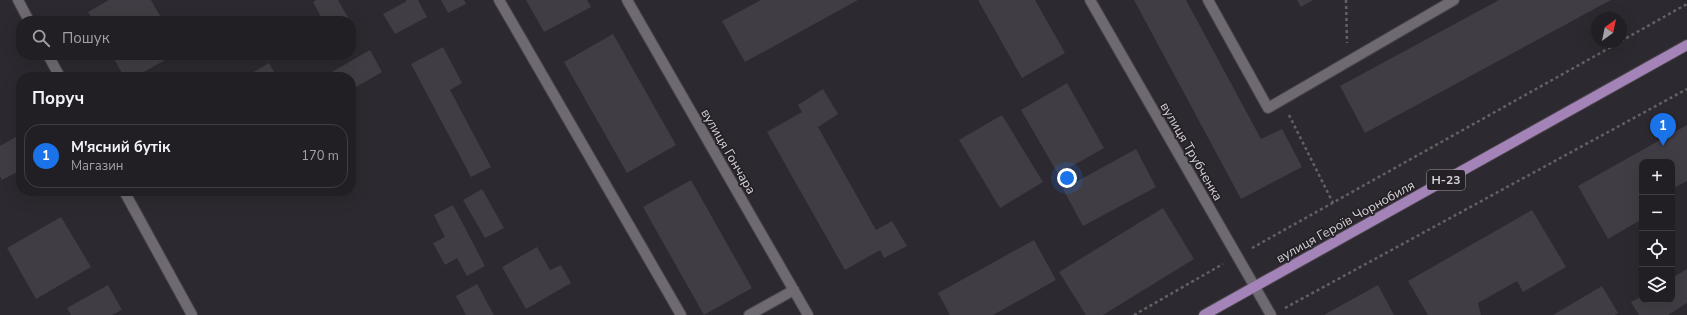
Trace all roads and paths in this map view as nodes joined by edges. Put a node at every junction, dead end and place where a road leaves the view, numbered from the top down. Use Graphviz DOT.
graph roads {
  1 [pos="18,0"];
  2 [pos="499,0"];
  3 [pos="626,0"];
  4 [pos="1090,0"];
  5 [pos="1208,0"];
  6 [pos="1346,0"];
  7 [pos="1454,0"];
  8 [pos="1687,4"];
  9 [pos="26,16"];
  10 [pos="1627,38"];
  11 [pos="1687,45"];
  12 [pos="1609,48"];
  13 [pos="51,60"];
  14 [pos="1348,62"];
  15 [pos="57,72"];
  16 [pos="1687,89"];
  17 [pos="1281,101"];
  18 [pos="127,196"];
  19 [pos="1333,203"];
  20 [pos="1237,256"];
  21 [pos="1255,287"];
  22 [pos="794,290"];
  23 [pos="1275,313"];
  24 [pos="192,315"];
  25 [pos="681,315"];
  26 [pos="749,315"];
  27 [pos="808,315"];
  28 [pos="1134,315"];
  29 [pos="1204,315"];
  1 -- 9 [label="street"];
  2 -- 25 [label="street"];
  3 -- 22 [label="street, вулиця Гончара"];
  4 -- 20 [label="street, вулиця Трубченка"];
  5 -- 17 [label="street"];
  6 -- 14 [label="path"];
  7 -- 14 [label="street"];
  8 -- 10 [label="path"];
  11 -- 21 [label="main road, вулиця Героїв Чорнобиля / Н-23"];
  12 -- 19 [label="path"];
  13 -- 15 [label="street"];
  14 -- 17 [label="street"];
  16 -- 23 [label="path"];
  17 -- 19 [label="path"];
  18 -- 24 [label="street"];
  19 -- 20 [label="path"];
  20 -- 21 [label="street, вулиця Трубченка"];
  20 -- 28 [label="path"];
  21 -- 23 [label="street, вулиця Трубченка"];
  21 -- 29 [label="main road, вулиця Героїв Чорнобиля / Н-23"];
  22 -- 26 [label="street"];
  22 -- 27 [label="street, вулиця Гончара"];
}
